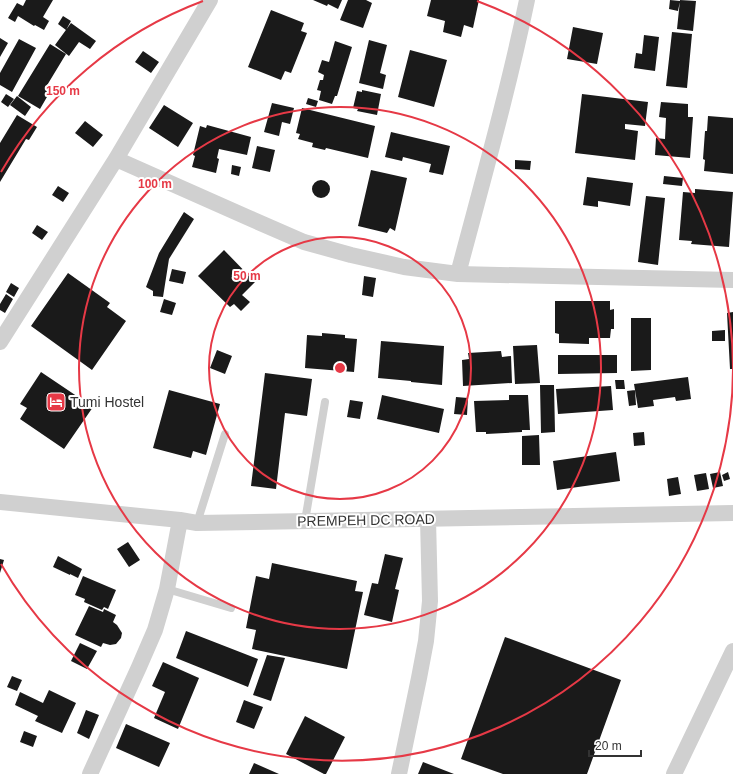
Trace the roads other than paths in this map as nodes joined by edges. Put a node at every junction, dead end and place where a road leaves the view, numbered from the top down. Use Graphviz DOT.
graph roads {
  1 [pos="210,0"];
  2 [pos="527,0"];
  3 [pos="116,159"];
  4 [pos="458,274"];
  5 [pos="733,280"];
  6 [pos="0,342"];
  7 [pos="325,402"];
  8 [pos="225,434"];
  9 [pos="0,502"];
  10 [pos="733,513"];
  11 [pos="428,519"];
  12 [pos="180,520"];
  13 [pos="305,522"];
  14 [pos="197,523"];
  15 [pos="167,589"];
  16 [pos="231,608"];
  17 [pos="733,651"];
  18 [pos="90,774"];
  19 [pos="399,774"];
  20 [pos="674,774"];
  1 -- 3 [label="street"];
  2 -- 4 [label="street"];
  3 -- 4 [label="street"];
  3 -- 6 [label="street"];
  4 -- 5 [label="street"];
  7 -- 13 [label="lane"];
  8 -- 14 [label="lane"];
  9 -- 12 [label="street, PREMPEH DC ROAD"];
  10 -- 11 [label="street, PREMPEH DC ROAD"];
  11 -- 13 [label="street, PREMPEH DC ROAD"];
  11 -- 19 [label="street"];
  12 -- 14 [label="street, PREMPEH DC ROAD"];
  12 -- 15 [label="street"];
  13 -- 14 [label="street, PREMPEH DC ROAD"];
  15 -- 16 [label="lane"];
  15 -- 18 [label="street"];
  17 -- 20 [label="street"];
}
